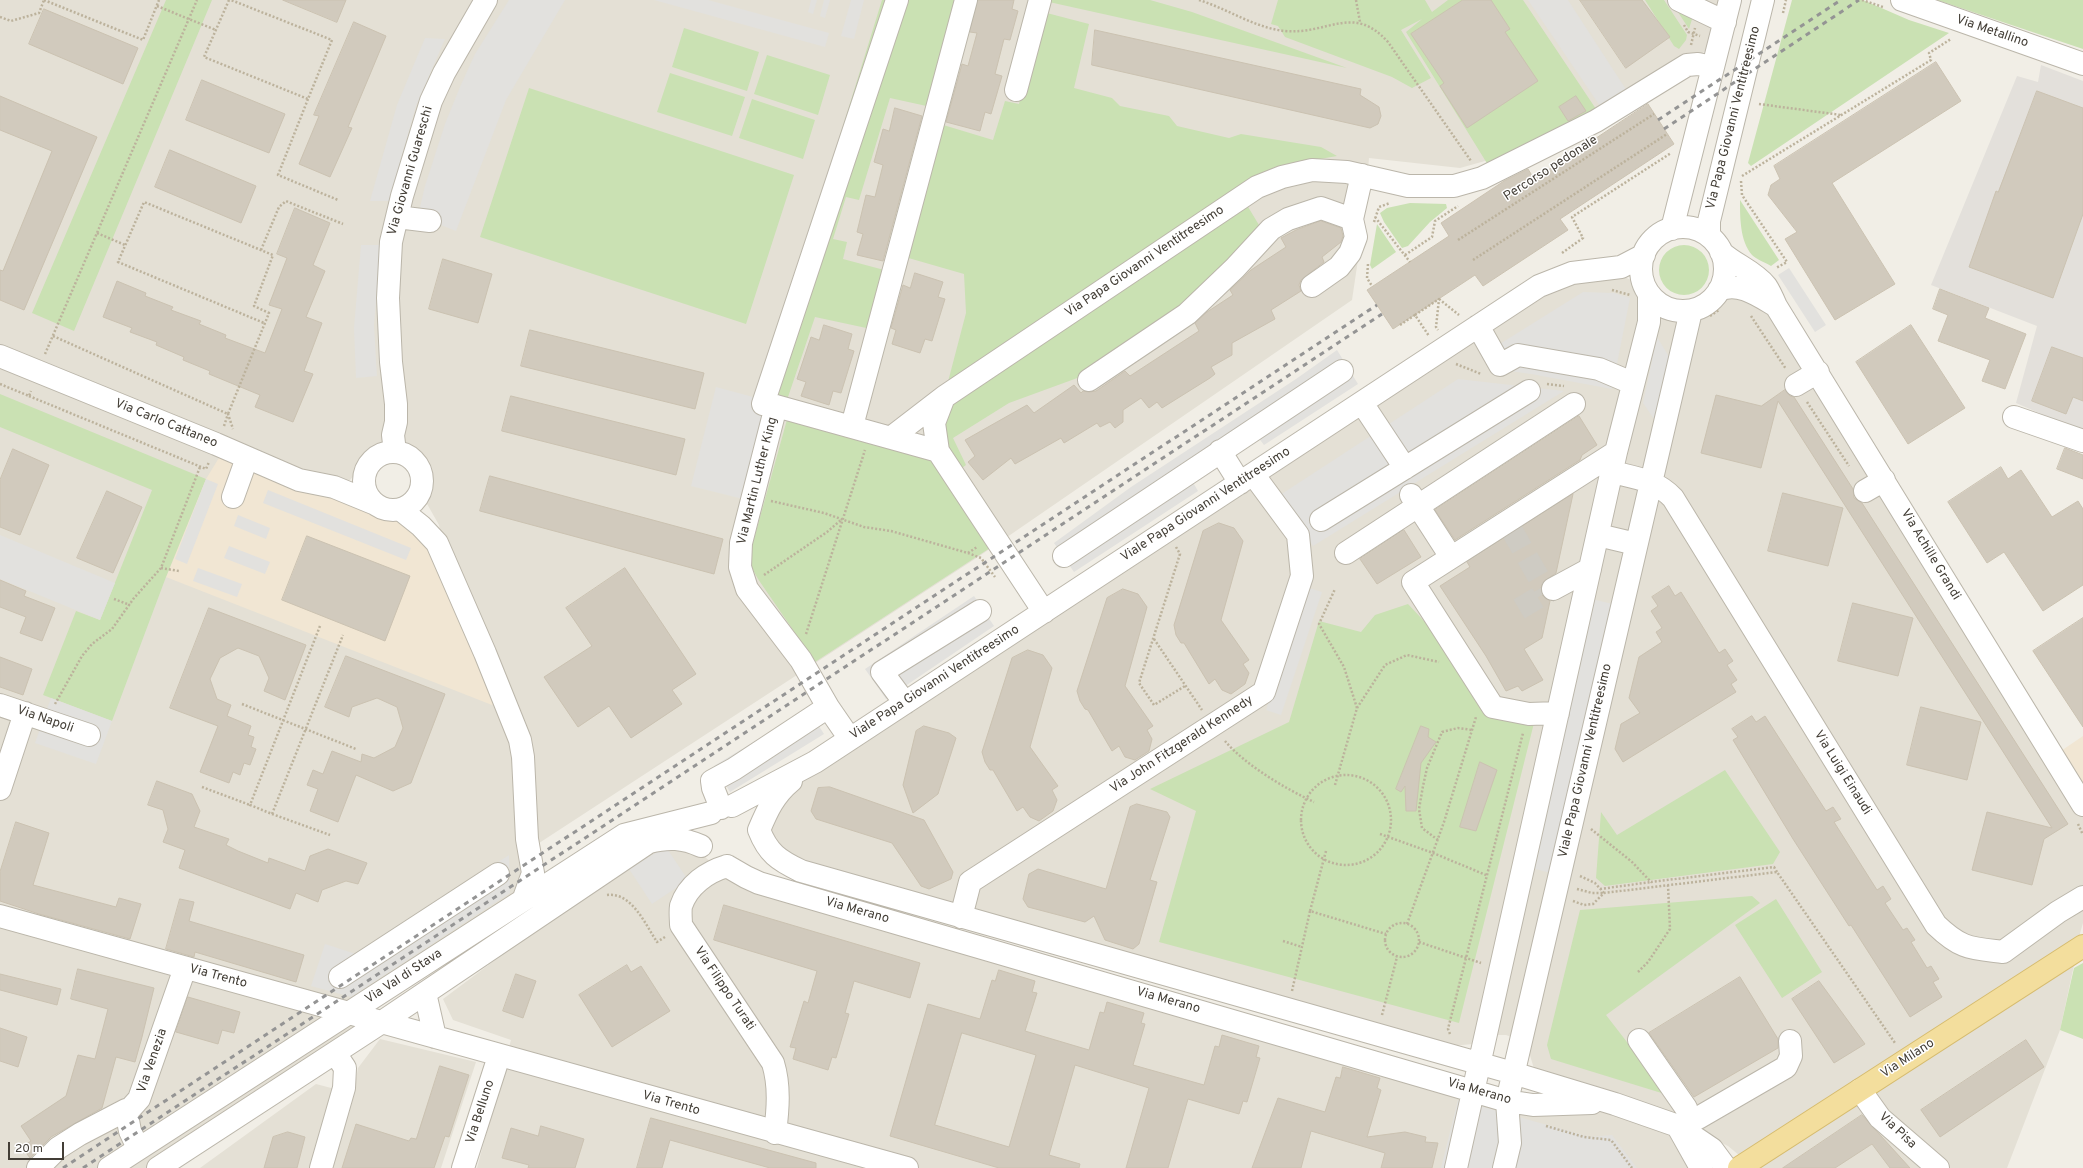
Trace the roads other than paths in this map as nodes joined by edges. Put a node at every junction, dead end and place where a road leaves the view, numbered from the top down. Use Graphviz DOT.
graph roads {
  1 [pos="486,0"];
  2 [pos="897,0"];
  3 [pos="966,0"];
  4 [pos="1040,0"];
  5 [pos="1679,0"];
  6 [pos="1730,0"];
  7 [pos="1763,0"];
  8 [pos="1902,0"];
  9 [pos="1725,22"];
  10 [pos="2083,64"];
  11 [pos="1713,68"];
  12 [pos="1016,90"];
  13 [pos="1362,176"];
  14 [pos="1325,186"];
  15 [pos="397,217"];
  16 [pos="1352,219"];
  17 [pos="430,221"];
  18 [pos="1672,229"];
  19 [pos="1715,244"];
  20 [pos="1644,255"];
  21 [pos="1605,270"];
  22 [pos="1312,286"];
  23 [pos="1646,288"];
  24 [pos="1719,290"];
  25 [pos="1776,306"];
  26 [pos="1691,310"];
  27 [pos="1476,328"];
  28 [pos="0,356"];
  29 [pos="1342,371"];
  30 [pos="1818,372"];
  31 [pos="1089,380"];
  32 [pos="1632,383"];
  33 [pos="1796,385"];
  34 [pos="1529,390"];
  35 [pos="944,397"];
  36 [pos="1362,403"];
  37 [pos="1574,404"];
  38 [pos="770,405"];
  39 [pos="2014,417"];
  40 [pos="861,429"];
  41 [pos="892,436"];
  42 [pos="2083,441"];
  43 [pos="938,450"];
  44 [pos="1220,451"];
  45 [pos="396,452"];
  46 [pos="248,458"];
  47 [pos="1614,462"];
  48 [pos="368,464"];
  49 [pos="1405,468"];
  50 [pos="1246,479"];
  51 [pos="1884,480"];
  52 [pos="1651,482"];
  53 [pos="334,487"];
  54 [pos="1865,491"];
  55 [pos="419,496"];
  56 [pos="233,497"];
  57 [pos="1414,500"];
  58 [pos="373,503"];
  59 [pos="401,510"];
  60 [pos="1321,520"];
  61 [pos="1598,535"];
  62 [pos="437,543"];
  63 [pos="1636,544"];
  64 [pos="1346,553"];
  65 [pos="1064,556"];
  66 [pos="1451,557"];
  67 [pos="1590,569"];
  68 [pos="1553,589"];
  69 [pos="980,611"];
  70 [pos="1044,612"];
  71 [pos="905,703"];
  72 [pos="0,705"];
  73 [pos="828,707"];
  74 [pos="25,713"];
  75 [pos="1558,713"];
  76 [pos="89,735"];
  77 [pos="850,739"];
  78 [pos="815,762"];
  79 [pos="0,789"];
  80 [pos="2083,805"];
  81 [pos="721,809"];
  82 [pos="758,830"];
  83 [pos="701,846"];
  84 [pos="727,866"];
  85 [pos="498,874"];
  86 [pos="462,897"];
  87 [pos="2083,897"];
  88 [pos="524,898"];
  89 [pos="0,916"];
  90 [pos="961,918"];
  91 [pos="481,926"];
  92 [pos="2081,944"];
  93 [pos="382,950"];
  94 [pos="185,968"];
  95 [pos="1501,969"];
  96 [pos="340,977"];
  97 [pos="401,978"];
  98 [pos="1535,978"];
  99 [pos="425,993"];
  100 [pos="349,1013"];
  101 [pos="382,1022"];
  102 [pos="435,1038"];
  103 [pos="1639,1040"];
  104 [pos="1790,1041"];
  105 [pos="335,1053"];
  106 [pos="499,1056"];
  107 [pos="1480,1064"];
  108 [pos="1513,1073"];
  109 [pos="1860,1090"];
  110 [pos="1474,1091"];
  111 [pos="1507,1101"];
  112 [pos="1615,1104"];
  113 [pos="126,1110"];
  114 [pos="1682,1117"];
  115 [pos="775,1133"];
  116 [pos="138,1148"];
  117 [pos="38,1168"];
  118 [pos="109,1168"];
  119 [pos="158,1168"];
  120 [pos="321,1168"];
  121 [pos="463,1168"];
  122 [pos="907,1168"];
  123 [pos="1456,1168"];
  124 [pos="1504,1168"];
  125 [pos="1701,1168"];
  126 [pos="1726,1168"];
  127 [pos="1739,1168"];
  128 [pos="1938,1168"];
  1 -- 15 [label="street, Via Giovanni Guareschi"];
  2 -- 38 [label="street, Via Martin Luther King"];
  3 -- 40 [label="street"];
  4 -- 12 [label="street"];
  5 -- 9 [label="street"];
  6 -- 9 [label="street"];
  7 -- 19 [label="street, Via Papa Giovanni Ventitreesimo"];
  8 -- 10 [label="street, Via Metallino"];
  9 -- 11 [label="street"];
  11 -- 13 [label="street, Via Papa Giovanni Ventitreesimo"];
  11 -- 18 [label="street"];
  13 -- 14 [label="street, Via Papa Giovanni Ventitreesimo"];
  13 -- 16 [label="street"];
  13 -- 35 [label="street, Via Papa Giovanni Ventitreesimo"];
  15 -- 17 [label="street"];
  15 -- 45 [label="street, Via Giovanni Guareschi"];
  16 -- 22 [label="street"];
  16 -- 31 [label="street"];
  18 -- 19 [label="street"];
  18 -- 20 [label="street, Viale Papa Giovanni Ventitreesimo"];
  19 -- 24 [label="street"];
  19 -- 25 [label="street, Via Achille Grandi"];
  20 -- 21 [label="street, Viale Papa Giovanni Ventitreesimo"];
  20 -- 23 [label="street, Viale Papa Giovanni Ventitreesimo"];
  21 -- 23 [label="street, Viale Papa Giovanni Ventitreesimo"];
  21 -- 27 [label="street, Viale Papa Giovanni Ventitreesimo"];
  23 -- 26 [label="street, Viale Papa Giovanni Ventitreesimo"];
  23 -- 32 [label="street, Viale Papa Giovanni Ventitreesimo"];
  24 -- 25 [label="street"];
  24 -- 26 [label="street"];
  25 -- 30 [label="street, Via Achille Grandi"];
  26 -- 52 [label="street, Viale Papa Giovanni Ventitreesimo"];
  27 -- 32 [label="street"];
  27 -- 36 [label="street, Viale Papa Giovanni Ventitreesimo"];
  28 -- 46 [label="street, Via Carlo Cattaneo"];
  29 -- 44 [label="street"];
  30 -- 33 [label="street"];
  30 -- 51 [label="street, Via Achille Grandi"];
  32 -- 47 [label="street, Viale Papa Giovanni Ventitreesimo"];
  34 -- 49 [label="street"];
  35 -- 41 [label="street, Via Papa Giovanni Ventitreesimo"];
  35 -- 43 [label="street"];
  36 -- 49 [label="street"];
  36 -- 50 [label="street, Viale Papa Giovanni Ventitreesimo"];
  37 -- 57 [label="street"];
  38 -- 40 [label="street"];
  38 -- 73 [label="street, Via Martin Luther King"];
  39 -- 42 [label="street"];
  40 -- 41 [label="street"];
  41 -- 43 [label="street"];
  43 -- 70 [label="street"];
  44 -- 50 [label="street, Via John Fitzgerald Kennedy"];
  44 -- 65 [label="street"];
  45 -- 48 [label="street"];
  45 -- 55 [label="street"];
  46 -- 53 [label="street, Via Carlo Cattaneo"];
  46 -- 56 [label="street"];
  47 -- 52 [label="street"];
  47 -- 61 [label="street, Viale Papa Giovanni Ventitreesimo"];
  47 -- 66 [label="street"];
  48 -- 53 [label="street"];
  48 -- 58 [label="street"];
  49 -- 60 [label="street"];
  50 -- 70 [label="street, Viale Papa Giovanni Ventitreesimo"];
  50 -- 90 [label="street, Via John Fitzgerald Kennedy"];
  51 -- 54 [label="street"];
  51 -- 80 [label="street, Via Achille Grandi"];
  52 -- 63 [label="street, Viale Papa Giovanni Ventitreesimo"];
  52 -- 87 [label="street, Via Luigi Einaudi"];
  53 -- 58 [label="street, Via Carlo Cattaneo"];
  55 -- 59 [label="street"];
  55 -- 62 [label="street"];
  57 -- 64 [label="street"];
  57 -- 66 [label="street"];
  58 -- 59 [label="street"];
  59 -- 62 [label="street"];
  61 -- 63 [label="street"];
  61 -- 67 [label="street, Viale Papa Giovanni Ventitreesimo"];
  62 -- 88 [label="street"];
  63 -- 98 [label="street, Viale Papa Giovanni Ventitreesimo"];
  66 -- 75 [label="street"];
  67 -- 68 [label="street"];
  67 -- 75 [label="street, Viale Papa Giovanni Ventitreesimo"];
  69 -- 71 [label="street"];
  70 -- 71 [label="street, Viale Papa Giovanni Ventitreesimo"];
  71 -- 77 [label="street, Viale Papa Giovanni Ventitreesimo"];
  72 -- 74 [label="street, Via Napoli"];
  73 -- 77 [label="street, Via Martin Luther King"];
  73 -- 81 [label="street"];
  74 -- 76 [label="street, Via Napoli"];
  74 -- 79 [label="street"];
  75 -- 95 [label="street, Viale Papa Giovanni Ventitreesimo"];
  77 -- 78 [label="street, Viale Papa Giovanni Ventitreesimo"];
  78 -- 81 [label="street, Viale Papa Giovanni Ventitreesimo"];
  78 -- 82 [label="street, Viale Papa Giovanni Ventitreesimo"];
  81 -- 82 [label="street"];
  81 -- 83 [label="street"];
  81 -- 88 [label="street, Via Val di Stava"];
  82 -- 84 [label="street"];
  82 -- 90 [label="street, Via Merano"];
  83 -- 84 [label="street"];
  83 -- 99 [label="street, Via Val di Stava"];
  84 -- 110 [label="street, Via Merano"];
  84 -- 115 [label="street, Via Filippo Turati"];
  85 -- 86 [label="street"];
  86 -- 91 [label="street"];
  86 -- 93 [label="street"];
  88 -- 91 [label="street, Via Val di Stava"];
  89 -- 94 [label="street, Via Trento"];
  90 -- 107 [label="street, Via Merano"];
  91 -- 97 [label="street, Via Val di Stava"];
  92 -- 109 [label="main road, Via Milano"];
  93 -- 96 [label="street"];
  93 -- 97 [label="street"];
  94 -- 100 [label="street, Via Trento"];
  94 -- 113 [label="street, Via Venezia"];
  95 -- 98 [label="street"];
  95 -- 107 [label="street, Viale Papa Giovanni Ventitreesimo"];
  97 -- 100 [label="street, Via Val di Stava"];
  98 -- 108 [label="street, Viale Papa Giovanni Ventitreesimo"];
  99 -- 101 [label="street, Via Val di Stava"];
  99 -- 102 [label="street"];
  100 -- 101 [label="street, Via Trento"];
  100 -- 116 [label="street, Via Val di Stava"];
  101 -- 102 [label="street, Via Trento"];
  101 -- 105 [label="street, Via Val di Stava"];
  102 -- 106 [label="street, Via Trento"];
  103 -- 114 [label="street"];
  104 -- 114 [label="street"];
  105 -- 119 [label="street, Via Val di Stava"];
  105 -- 120 [label="street"];
  106 -- 115 [label="street, Via Trento"];
  106 -- 121 [label="street, Via Belluno"];
  107 -- 108 [label="street, Via Merano"];
  107 -- 110 [label="street, Viale Papa Giovanni Ventitreesimo"];
  108 -- 111 [label="street, Viale Papa Giovanni Ventitreesimo"];
  108 -- 112 [label="street, Via Merano"];
  109 -- 127 [label="main road, Via Milano"];
  109 -- 128 [label="street, Via Pisa"];
  110 -- 111 [label="street, Via Merano"];
  110 -- 123 [label="street, Viale Papa Giovanni Ventitreesimo"];
  111 -- 112 [label="street, Via Merano"];
  111 -- 124 [label="street, Viale Papa Giovanni Ventitreesimo"];
  112 -- 114 [label="street, Via Merano"];
  113 -- 116 [label="street"];
  113 -- 117 [label="street, Via Venezia"];
  114 -- 125 [label="street"];
  114 -- 126 [label="street, Via Merano"];
  115 -- 122 [label="street, Via Trento"];
  116 -- 118 [label="street, Via Val di Stava"];
}
